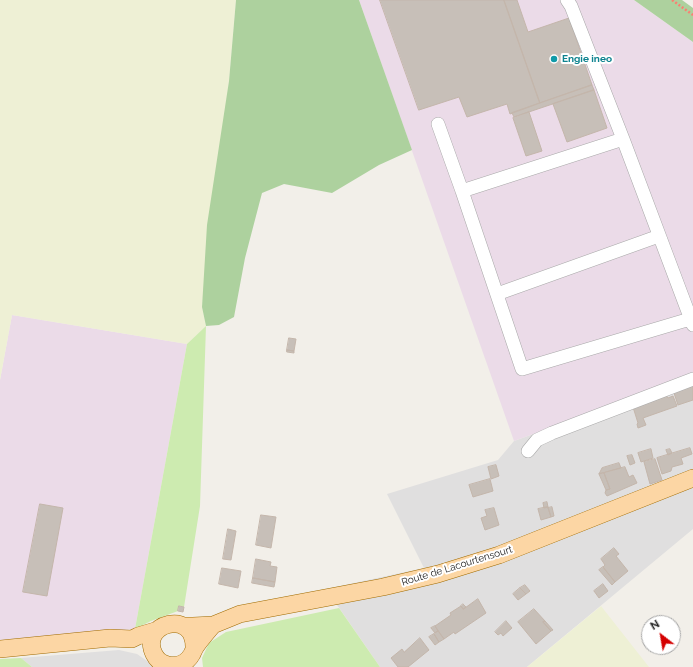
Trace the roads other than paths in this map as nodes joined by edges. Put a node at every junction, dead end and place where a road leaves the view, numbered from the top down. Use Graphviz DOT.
graph roads {
  1 [pos="567,0"];
  2 [pos="438,124"];
  3 [pos="623,139"];
  4 [pos="462,191"];
  5 [pos="659,236"];
  6 [pos="497,294"];
  7 [pos="692,322"];
  8 [pos="693,378"];
  9 [pos="528,450"];
  10 [pos="693,478"];
  11 [pos="213,625"];
  12 [pos="184,626"];
  13 [pos="158,630"];
  14 [pos="132,639"];
  15 [pos="0,648"];
  16 [pos="195,656"];
  17 [pos="156,657"];
  18 [pos="173,666"];
  1 -- 3 [label="lane"];
  2 -- 4 [label="lane"];
  3 -- 4 [label="lane"];
  3 -- 5 [label="lane"];
  4 -- 6 [label="lane"];
  5 -- 6 [label="lane"];
  5 -- 7 [label="lane"];
  6 -- 7 [label="lane"];
  8 -- 9 [label="lane"];
  10 -- 11 [label="main road, Route de Lacourtensourt"];
  11 -- 12 [label="main road, Route de Lacourtensourt"];
  11 -- 16 [label="main road, Route de Lacourtensourt"];
  12 -- 13 [label="main road, Route de Lacourtensourt"];
  12 -- 16 [label="main road"];
  13 -- 14 [label="main road, Route de Lacourtensourt"];
  13 -- 17 [label="main road"];
  14 -- 15 [label="main road, Route de Lacourtensourt"];
  14 -- 17 [label="main road, Route de Lacourtensourt"];
  16 -- 18 [label="main road, Route de Lacourtensourt"];
  17 -- 18 [label="main road, Route de Lacourtensourt"];
}
